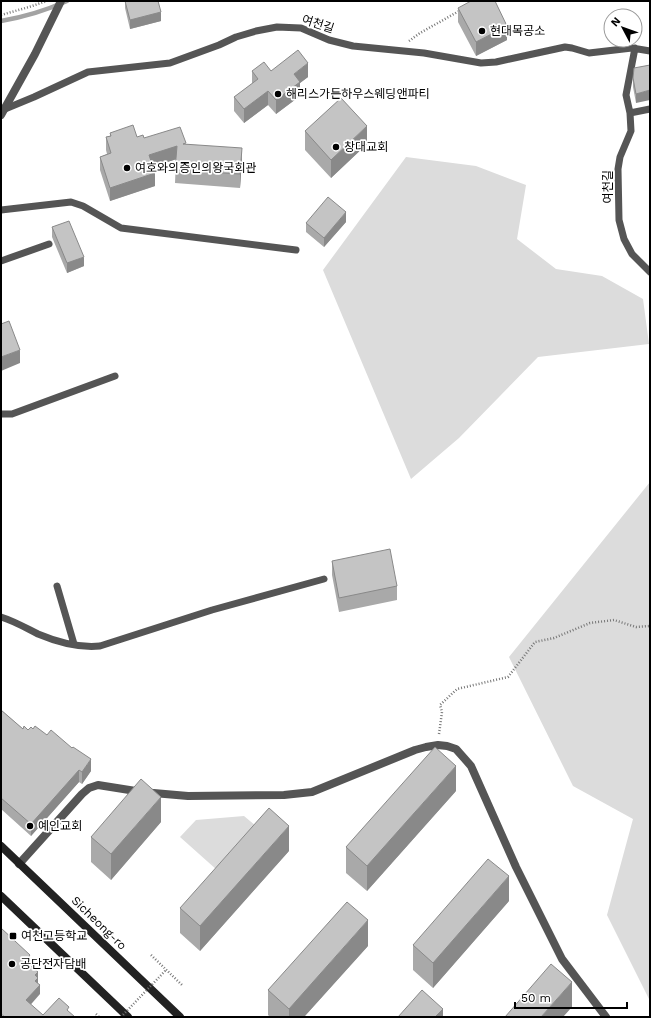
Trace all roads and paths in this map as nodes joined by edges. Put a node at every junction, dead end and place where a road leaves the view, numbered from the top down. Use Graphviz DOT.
graph roads {
  1 [pos="47,1"];
  2 [pos="61,1"];
  3 [pos="465,8"];
  4 [pos="1,15"];
  5 [pos="635,48"];
  6 [pos="395,50"];
  7 [pos="650,51"];
  8 [pos="650,109"];
  9 [pos="3,112"];
  10 [pos="630,113"];
  11 [pos="1,210"];
  12 [pos="49,244"];
  13 [pos="296,250"];
  14 [pos="1,260"];
  15 [pos="650,272"];
  16 [pos="115,376"];
  17 [pos="1,414"];
  18 [pos="324,579"];
  19 [pos="57,586"];
  20 [pos="1,617"];
  21 [pos="650,626"];
  22 [pos="74,644"];
  23 [pos="438,745"];
  24 [pos="1,846"];
  25 [pos="19,864"];
  26 [pos="1,896"];
  27 [pos="151,955"];
  28 [pos="166,970"];
  29 [pos="183,986"];
  30 [pos="96,1014"];
  31 [pos="99,1017"];
  32 [pos="121,1017"];
  33 [pos="128,1017"];
  34 [pos="180,1017"];
  35 [pos="606,1017"];
  1 -- 4 [label="path"];
  2 -- 9 [label="street"];
  3 -- 6 [label="path"];
  5 -- 6 [label="lane, 여천길"];
  5 -- 7 [label="lane, 여천길"];
  5 -- 10 [label="lane, 여천길"];
  6 -- 9 [label="lane, 여천길"];
  8 -- 10 [label="lane"];
  10 -- 15 [label="lane, 여천길"];
  11 -- 13 [label="lane"];
  12 -- 14 [label="lane"];
  16 -- 17 [label="lane"];
  18 -- 22 [label="lane"];
  19 -- 22 [label="lane"];
  20 -- 22 [label="lane"];
  21 -- 23 [label="path"];
  23 -- 25 [label="street"];
  23 -- 35 [label="street"];
  24 -- 25 [label="street, Sicheong-ro"];
  25 -- 34 [label="street, Sicheong-ro"];
  26 -- 33 [label="street"];
  27 -- 29 [label="path"];
  28 -- 32 [label="path, bridge"];
  30 -- 31 [label="path"];
}
